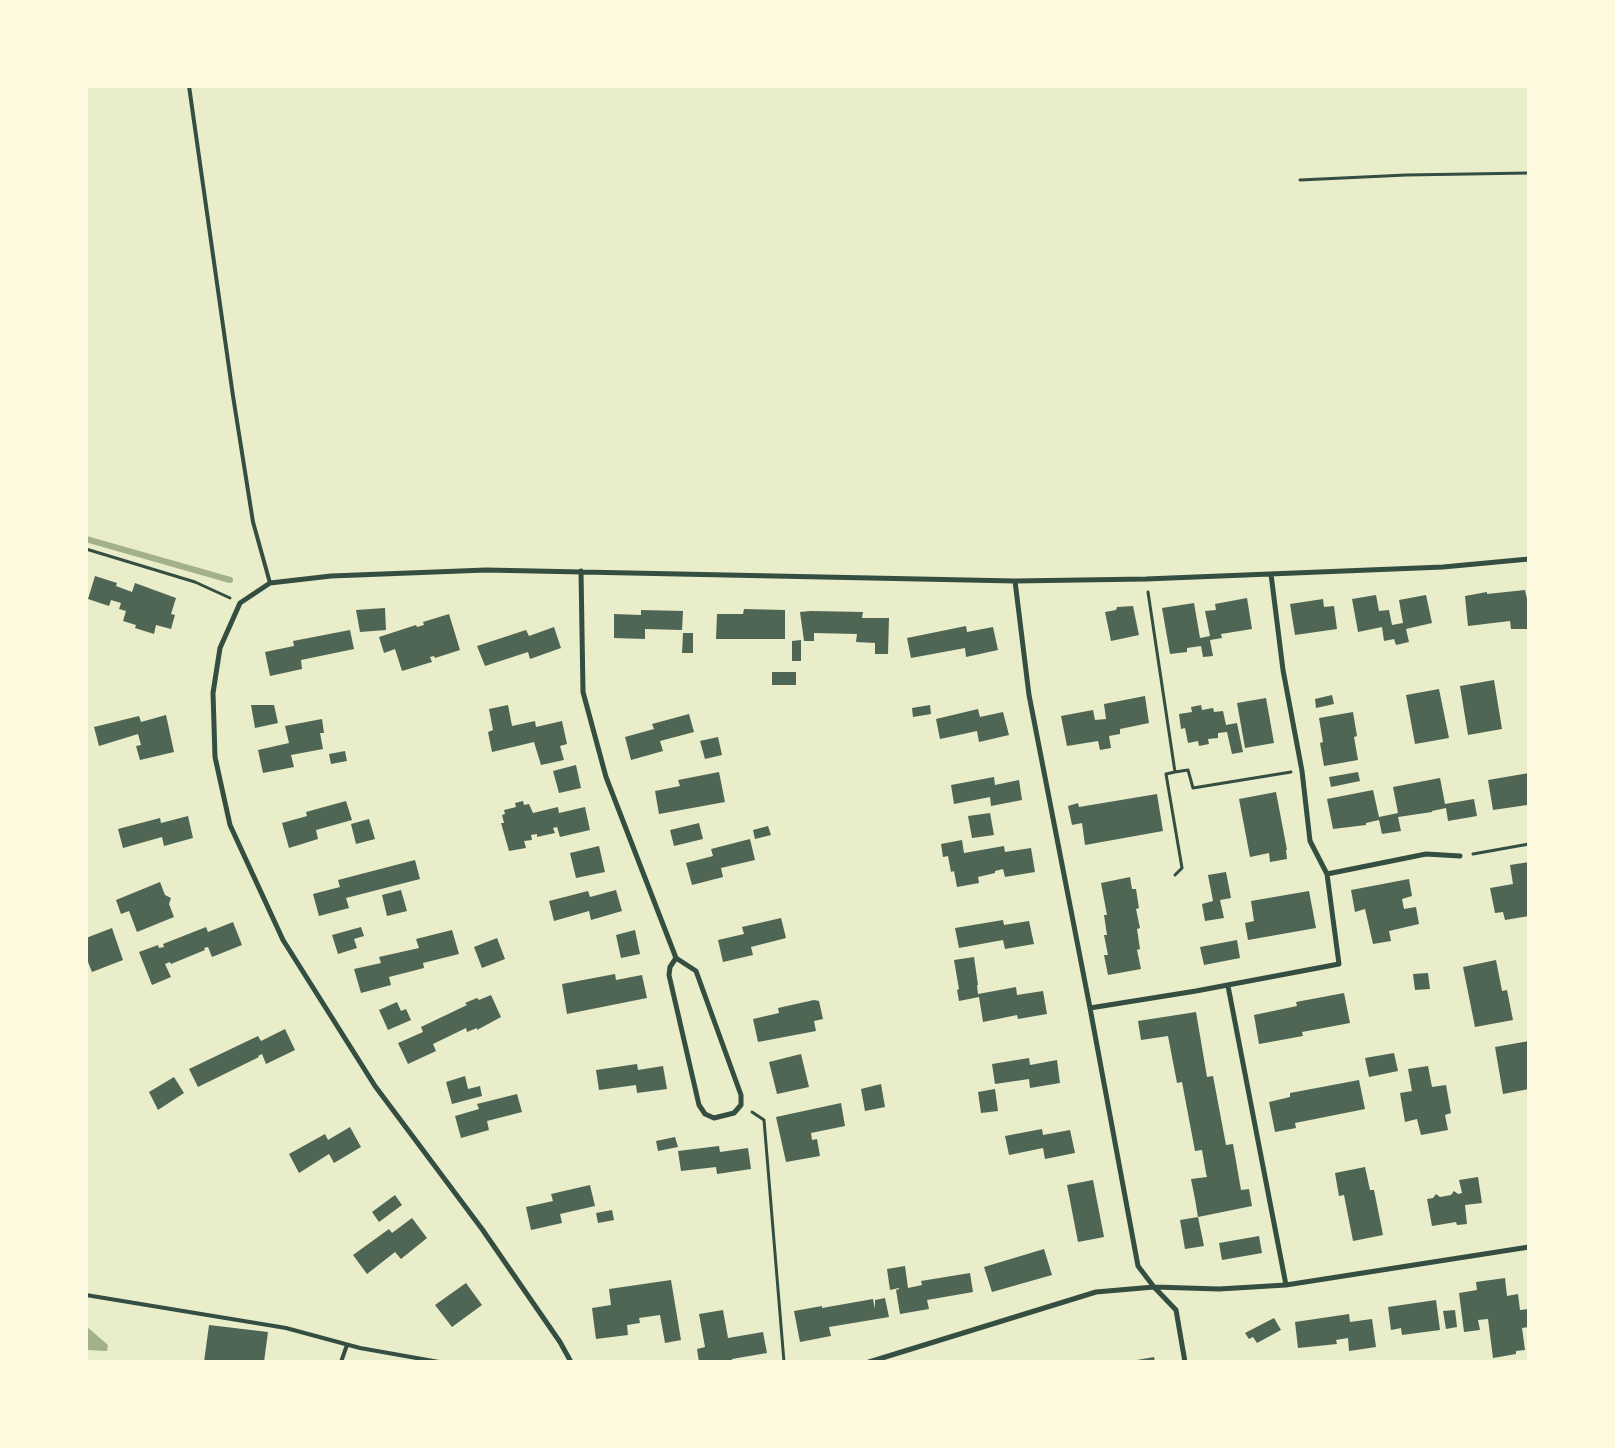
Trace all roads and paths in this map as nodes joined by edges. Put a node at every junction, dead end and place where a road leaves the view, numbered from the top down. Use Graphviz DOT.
graph roads {
  1 [pos="189,86"];
  2 [pos="1529,172"];
  3 [pos="1300,180"];
  4 [pos="86,549"];
  5 [pos="1529,559"];
  6 [pos="580,571"];
  7 [pos="1270,574"];
  8 [pos="1146,579"];
  9 [pos="1015,581"];
  10 [pos="270,583"];
  11 [pos="240,603"];
  12 [pos="1302,771"];
  13 [pos="1175,772"];
  14 [pos="1529,844"];
  15 [pos="1460,856"];
  16 [pos="1327,874"];
  17 [pos="1175,875"];
  18 [pos="676,958"];
  19 [pos="1228,986"];
  20 [pos="1090,1008"];
  21 [pos="740,1105"];
  22 [pos="1529,1247"];
  23 [pos="1286,1285"];
  24 [pos="1154,1287"];
  25 [pos="86,1295"];
  26 [pos="347,1345"];
  27 [pos="341,1362"];
  28 [pos="439,1362"];
  29 [pos="571,1362"];
  30 [pos="784,1362"];
  31 [pos="869,1362"];
  32 [pos="1185,1362"];
  1 -- 10 [label="lane"];
  2 -- 3 [label="path"];
  4 -- 11 [label="path"];
  5 -- 7 [label="street"];
  6 -- 9 [label="street"];
  6 -- 10 [label="street"];
  6 -- 18 [label="street"];
  7 -- 8 [label="street"];
  7 -- 12 [label="street"];
  8 -- 9 [label="street"];
  8 -- 13 [label="path"];
  9 -- 20 [label="street"];
  10 -- 11 [label="street"];
  11 -- 29 [label="street"];
  12 -- 13 [label="path"];
  12 -- 16 [label="street"];
  13 -- 17 [label="path"];
  14 -- 15 [label="path"];
  15 -- 16 [label="street"];
  16 -- 19 [label="street"];
  18 -- 21 [label="street"];
  18 -- 21 [label="street"];
  19 -- 20 [label="street"];
  19 -- 23 [label="street"];
  20 -- 24 [label="street"];
  21 -- 30 [label="path"];
  22 -- 23 [label="street"];
  23 -- 24 [label="street"];
  24 -- 31 [label="street"];
  24 -- 32 [label="street"];
  25 -- 26 [label="lane"];
  26 -- 27 [label="lane"];
  26 -- 28 [label="lane"];
}
